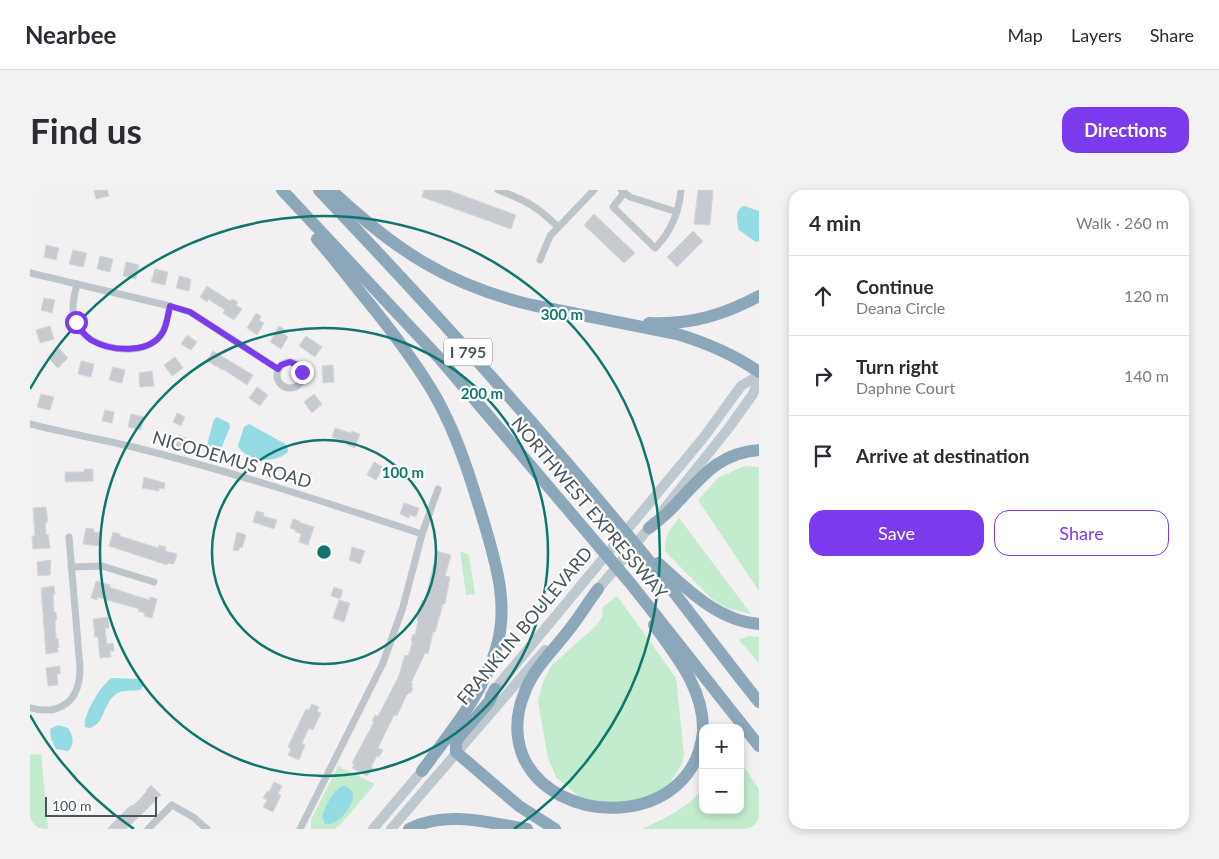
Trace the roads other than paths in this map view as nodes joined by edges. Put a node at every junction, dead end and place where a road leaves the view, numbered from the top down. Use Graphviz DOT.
graph roads {
  1 [pos="274,190"];
  2 [pos="282,190"];
  3 [pos="319,190"];
  4 [pos="332,190"];
  5 [pos="498,190"];
  6 [pos="594,190"];
  7 [pos="682,190"];
  8 [pos="755,190"];
  9 [pos="622,192"];
  10 [pos="759,192"];
  11 [pos="677,212"];
  12 [pos="558,227"];
  13 [pos="540,260"];
  14 [pos="30,273"];
  15 [pos="77,284"];
  16 [pos="759,296"];
  17 [pos="170,306"];
  18 [pos="596,318"];
  19 [pos="278,369"];
  20 [pos="759,373"];
  21 [pos="759,379"];
  22 [pos="30,424"];
  23 [pos="759,450"];
  24 [pos="438,489"];
  25 [pos="649,528"];
  26 [pos="422,534"];
  27 [pos="68,537"];
  28 [pos="650,560"];
  29 [pos="72,567"];
  30 [pos="154,582"];
  31 [pos="629,586"];
  32 [pos="598,589"];
  33 [pos="759,624"];
  34 [pos="495,689"];
  35 [pos="759,702"];
  36 [pos="30,708"];
  37 [pos="702,724"];
  38 [pos="759,746"];
  39 [pos="456,752"];
  40 [pos="699,754"];
  41 [pos="422,771"];
  42 [pos="593,818"];
  43 [pos="612,820"];
  44 [pos="148,829"];
  45 [pos="207,829"];
  46 [pos="300,829"];
  47 [pos="373,829"];
  48 [pos="391,829"];
  49 [pos="409,829"];
  50 [pos="527,829"];
  51 [pos="555,829"];
  1 -- 41 [label="highway"];
  2 -- 31 [label="highway, NORTHWEST EXPRESSWAY / I 795"];
  3 -- 28 [label="highway, NORTHWEST EXPRESSWAY / I 795"];
  4 -- 18 [label="highway"];
  5 -- 12 [label="street"];
  6 -- 12 [label="street"];
  7 -- 11 [label="street"];
  8 -- 10 [label="lane"];
  9 -- 11 [label="street"];
  9 -- 11 [label="street"];
  12 -- 13 [label="street"];
  14 -- 15 [label="street"];
  15 -- 17 [label="street"];
  15 -- 17 [label="street"];
  16 -- 18 [label="highway"];
  17 -- 19 [label="street"];
  18 -- 20 [label="highway"];
  20 -- 34 [label="main road, FRANKLIN BOULEVARD"];
  21 -- 25 [label="main road, FRANKLIN BOULEVARD"];
  22 -- 26 [label="street, NICODEMUS ROAD"];
  23 -- 25 [label="highway"];
  24 -- 26 [label="street"];
  25 -- 32 [label="main road, FRANKLIN BOULEVARD"];
  26 -- 46 [label="street"];
  27 -- 29 [label="street"];
  28 -- 33 [label="highway"];
  28 -- 35 [label="highway, NORTHWEST EXPRESSWAY"];
  29 -- 30 [label="street"];
  29 -- 36 [label="street"];
  31 -- 37 [label="highway"];
  31 -- 38 [label="highway, NORTHWEST EXPRESSWAY"];
  32 -- 39 [label="main road, FRANKLIN BOULEVARD"];
  32 -- 42 [label="highway"];
  34 -- 39 [label="highway"];
  34 -- 41 [label="main road, FRANKLIN BOULEVARD"];
  39 -- 48 [label="main road, FRANKLIN BOULEVARD"];
  39 -- 51 [label="highway"];
  40 -- 43 [label="highway"];
  41 -- 47 [label="main road, FRANKLIN BOULEVARD"];
  44 -- 45 [label="street"];
  49 -- 50 [label="highway"];
}
